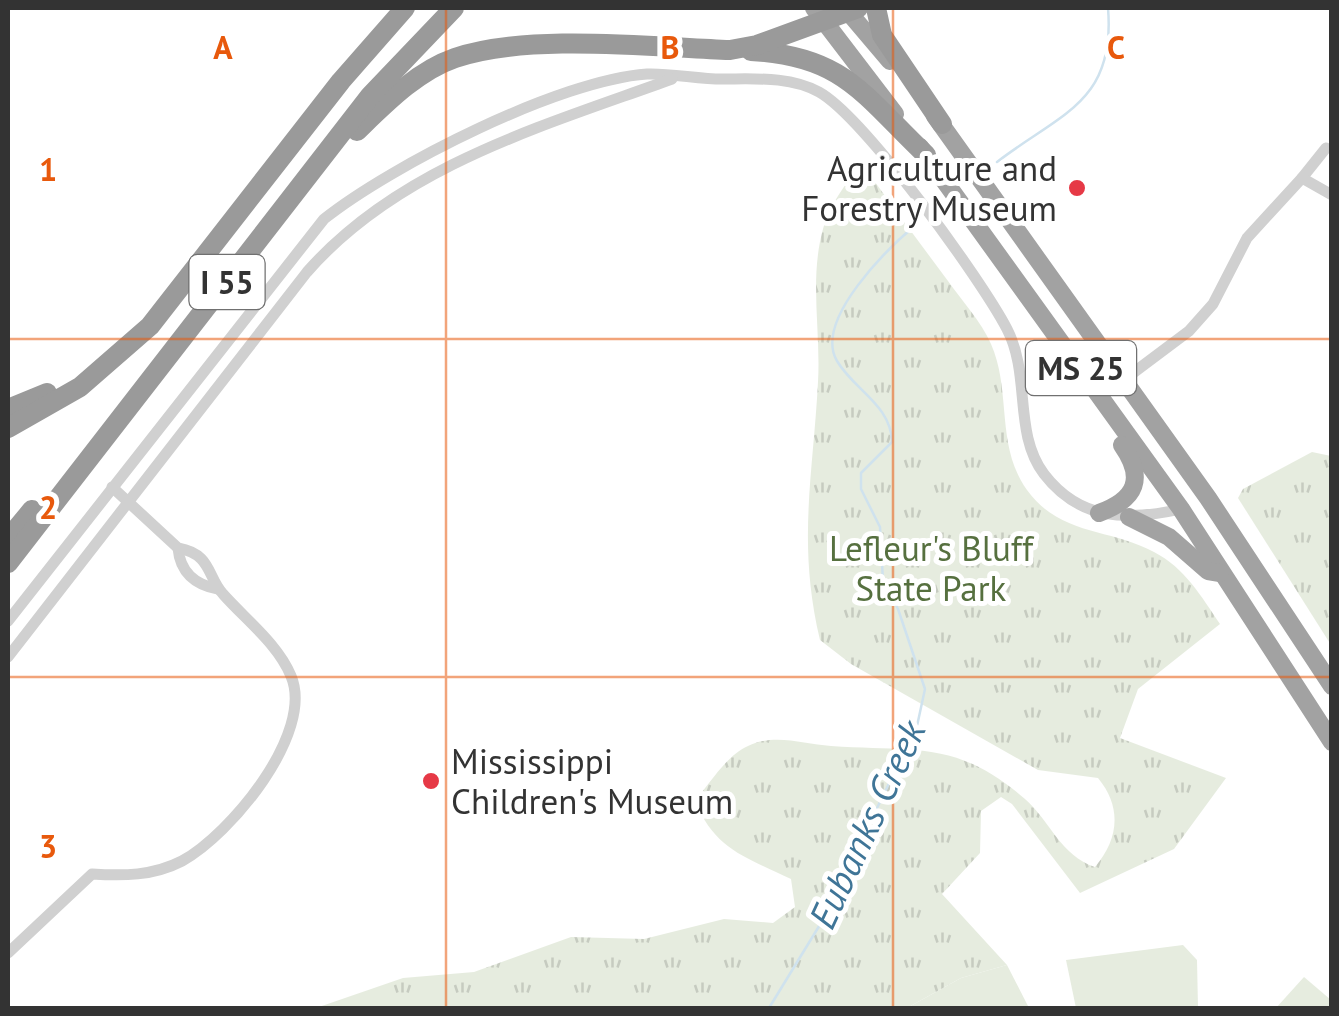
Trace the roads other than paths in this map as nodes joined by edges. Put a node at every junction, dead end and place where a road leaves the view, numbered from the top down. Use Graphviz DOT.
graph roads {
  1 [pos="394,8"];
  2 [pos="405,8"];
  3 [pos="451,8"];
  4 [pos="876,8"];
  5 [pos="850,9"];
  6 [pos="818,14"];
  7 [pos="730,50"];
  8 [pos="674,78"];
  9 [pos="342,81"];
  10 [pos="942,124"];
  11 [pos="1326,148"];
  12 [pos="437,150"];
  13 [pos="926,155"];
  14 [pos="447,169"];
  15 [pos="1302,178"];
  16 [pos="305,180"];
  17 [pos="1332,195"];
  18 [pos="252,196"];
  19 [pos="277,276"];
  20 [pos="294,289"];
  21 [pos="1124,379"];
  22 [pos="1104,400"];
  23 [pos="8,409"];
  24 [pos="8,428"];
  25 [pos="112,487"];
  26 [pos="1208,498"];
  27 [pos="129,500"];
  28 [pos="1181,509"];
  29 [pos="1099,513"];
  30 [pos="1128,517"];
  31 [pos="8,539"];
  32 [pos="8,563"];
  33 [pos="1222,574"];
  34 [pos="8,622"];
  35 [pos="8,656"];
  36 [pos="1332,686"];
  37 [pos="1332,742"];
  38 [pos="8,953"];
  1 -- 9 [label="highway"];
  2 -- 9 [label="highway, I 55"];
  3 -- 16 [label="highway, I 55"];
  3 -- 31 [label="highway"];
  4 -- 10 [label="highway"];
  5 -- 6 [label="highway"];
  5 -- 10 [label="highway, MS 25"];
  6 -- 7 [label="highway"];
  6 -- 13 [label="highway, MS 25"];
  7 -- 13 [label="highway"];
  7 -- 16 [label="highway"];
  8 -- 12 [label="street"];
  8 -- 14 [label="street"];
  8 -- 29 [label="street"];
  9 -- 18 [label="highway, I 55"];
  10 -- 21 [label="highway, MS 25"];
  11 -- 15 [label="street"];
  12 -- 14 [label="street"];
  12 -- 19 [label="street"];
  13 -- 22 [label="highway, MS 25"];
  14 -- 20 [label="street"];
  15 -- 17 [label="street"];
  15 -- 21 [label="street"];
  16 -- 32 [label="highway, I 55"];
  18 -- 23 [label="highway"];
  18 -- 24 [label="highway, I 55"];
  19 -- 20 [label="street"];
  19 -- 25 [label="street"];
  20 -- 27 [label="street"];
  21 -- 22 [label="highway"];
  21 -- 26 [label="highway, MS 25"];
  22 -- 28 [label="highway, MS 25"];
  22 -- 29 [label="highway"];
  25 -- 27 [label="street"];
  25 -- 34 [label="street"];
  26 -- 28 [label="highway"];
  26 -- 36 [label="highway, MS 25"];
  27 -- 35 [label="street"];
  27 -- 38 [label="street"];
  28 -- 30 [label="street"];
  28 -- 33 [label="highway, MS 25"];
  29 -- 30 [label="street"];
  30 -- 33 [label="highway"];
  33 -- 37 [label="highway, MS 25"];
}
